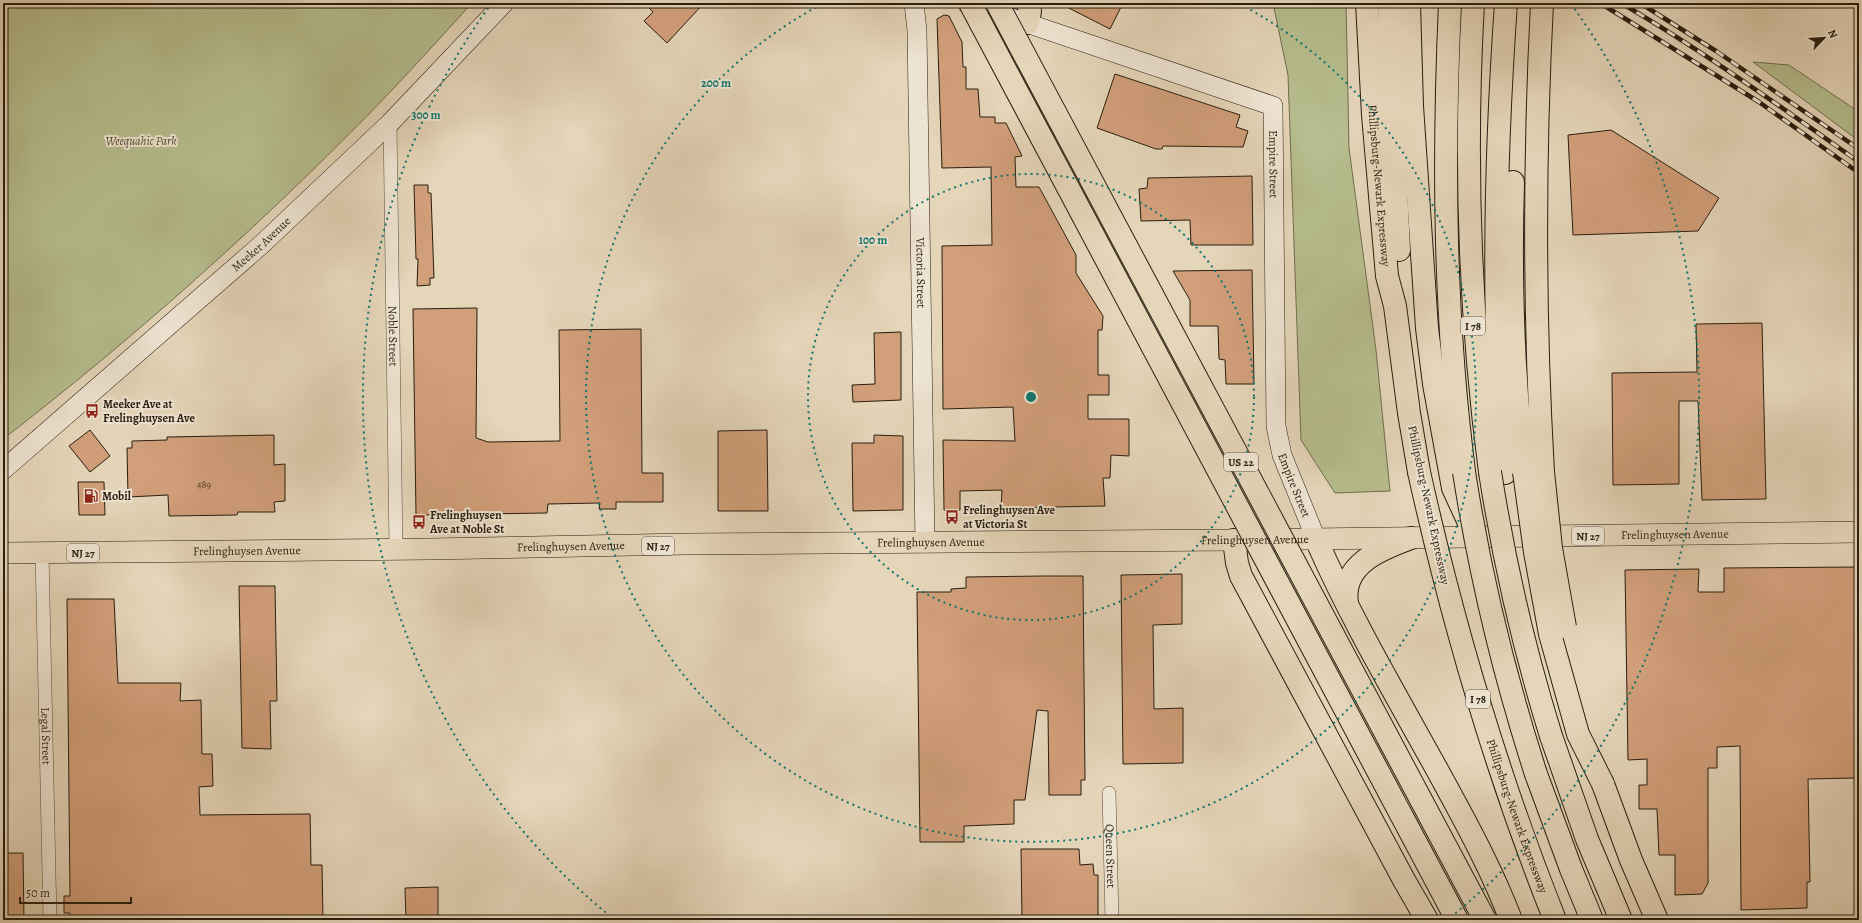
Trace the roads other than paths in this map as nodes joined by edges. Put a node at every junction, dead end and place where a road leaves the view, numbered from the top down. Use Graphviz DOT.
graph roads {
  1 [pos="504,3"];
  2 [pos="914,3"];
  3 [pos="966,3"];
  4 [pos="970,3"];
  5 [pos="997,3"];
  6 [pos="1367,3"];
  7 [pos="1389,3"];
  8 [pos="1409,3"];
  9 [pos="1445,3"];
  10 [pos="1450,3"];
  11 [pos="1473,3"];
  12 [pos="1520,3"];
  13 [pos="1542,3"];
  14 [pos="1028,13"];
  15 [pos="1510,18"];
  16 [pos="1509,83"];
  17 [pos="1446,98"];
  18 [pos="1393,110"];
  19 [pos="390,123"];
  20 [pos="1398,195"];
  21 [pos="3,470"];
  22 [pos="1515,472"];
  23 [pos="1457,473"];
  24 [pos="1859,532"];
  25 [pos="1411,538"];
  26 [pos="1316,539"];
  27 [pos="1234,540"];
  28 [pos="925,543"];
  29 [pos="396,550"];
  30 [pos="3,553"];
  31 [pos="42,553"];
  32 [pos="1347,603"];
  33 [pos="1110,793"];
  34 [pos="50,920"];
  35 [pos="1112,920"];
  36 [pos="1427,920"];
  37 [pos="1457,920"];
  38 [pos="1485,920"];
  39 [pos="1511,920"];
  40 [pos="1555,920"];
  41 [pos="1592,920"];
  42 [pos="1621,920"];
  43 [pos="1657,920"];
  1 -- 19 [label="street, Meeker Avenue"];
  2 -- 28 [label="street, Victoria Street"];
  3 -- 14 [label="street, Empire Street"];
  4 -- 37 [label="highway, US 22, bridge"];
  5 -- 38 [label="highway, US 22, bridge"];
  6 -- 18 [label="highway, Phillipsburg-Newark Expressway"];
  7 -- 18 [label="highway"];
  8 -- 18 [label="highway"];
  9 -- 17 [label="highway"];
  10 -- 17 [label="highway, I 78"];
  11 -- 22 [label="highway, I 78"];
  12 -- 15 [label="highway"];
  13 -- 22 [label="highway"];
  14 -- 26 [label="street, Empire Street"];
  15 -- 16 [label="highway"];
  16 -- 22 [label="highway"];
  16 -- 22 [label="highway"];
  17 -- 23 [label="highway, I 78"];
  18 -- 20 [label="highway"];
  18 -- 20 [label="highway, Phillipsburg-Newark Expressway"];
  19 -- 21 [label="street, Meeker Avenue"];
  19 -- 29 [label="street, Noble Street"];
  20 -- 23 [label="highway"];
  20 -- 40 [label="highway, Phillipsburg-Newark Expressway / I 78, bridge"];
  22 -- 42 [label="highway, bridge"];
  22 -- 43 [label="highway, bridge"];
  23 -- 41 [label="highway, I 78, bridge"];
  24 -- 25 [label="main road, Frelinghuysen Avenue / NJ 27"];
  25 -- 26 [label="main road, Frelinghuysen Avenue / NJ 27"];
  25 -- 32 [label="highway"];
  26 -- 27 [label="main road, Frelinghuysen Avenue / NJ 27"];
  26 -- 32 [label="highway"];
  27 -- 28 [label="main road, Frelinghuysen Avenue / NJ 27"];
  27 -- 36 [label="highway"];
  28 -- 29 [label="main road, Frelinghuysen Avenue / NJ 27"];
  29 -- 31 [label="main road, Frelinghuysen Avenue / NJ 27"];
  30 -- 31 [label="main road, Frelinghuysen Avenue / NJ 27"];
  31 -- 34 [label="street, Legal Street"];
  32 -- 39 [label="highway"];
  33 -- 35 [label="street, Queen Street"];
}
